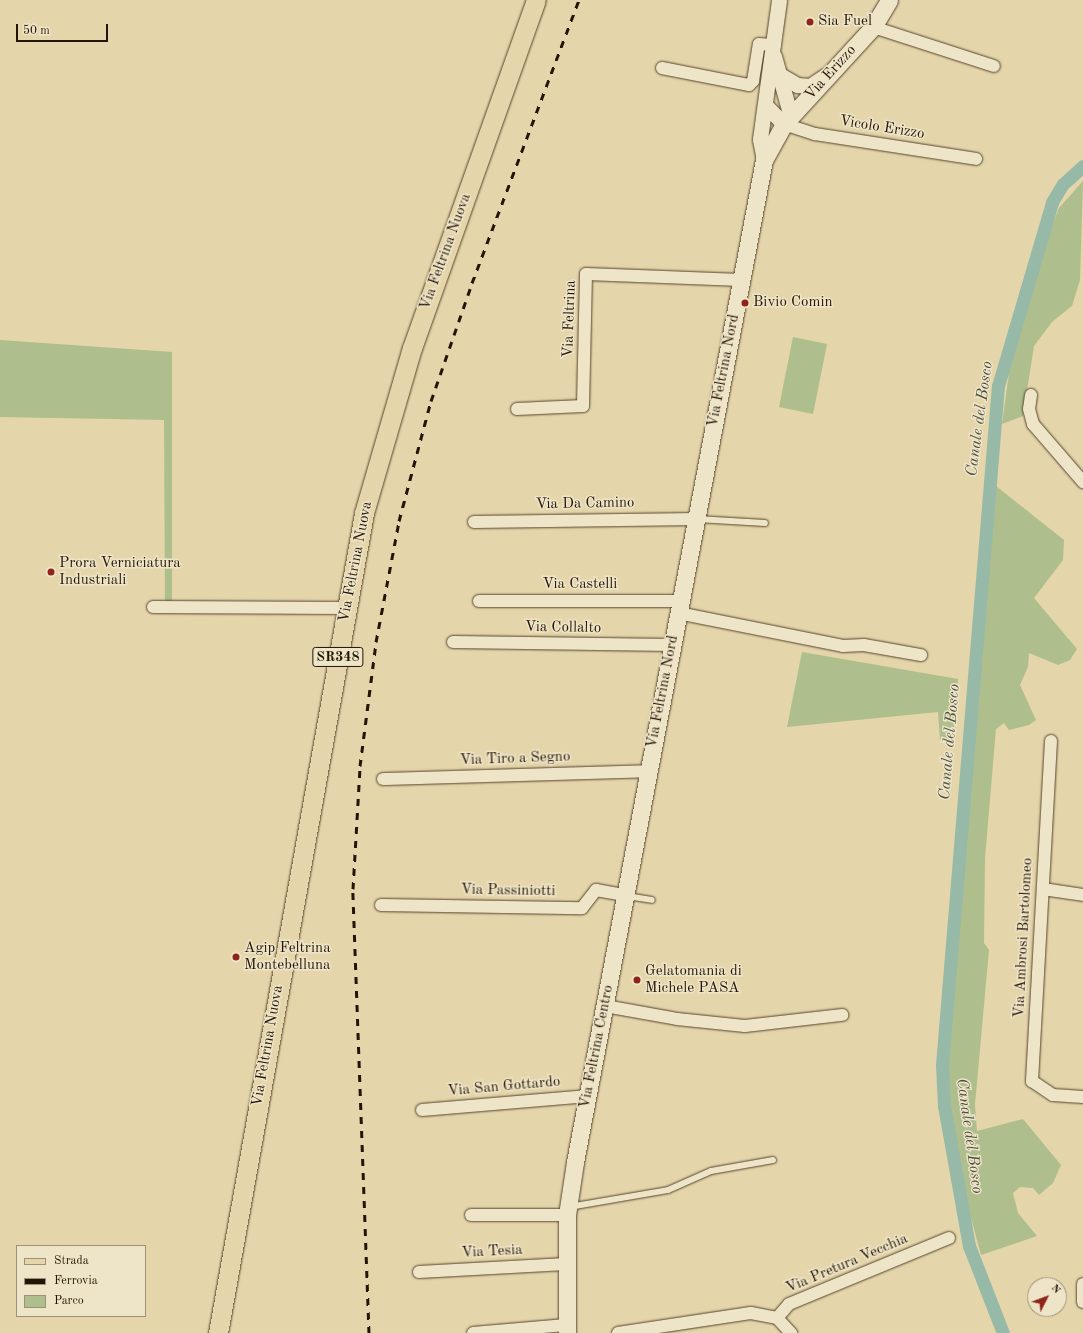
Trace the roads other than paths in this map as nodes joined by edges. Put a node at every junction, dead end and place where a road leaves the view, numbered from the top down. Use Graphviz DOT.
graph roads {
  1 [pos="536,0"];
  2 [pos="780,0"];
  3 [pos="889,0"];
  4 [pos="872,27"];
  5 [pos="774,48"];
  6 [pos="994,66"];
  7 [pos="662,68"];
  8 [pos="834,69"];
  9 [pos="780,76"];
  10 [pos="765,105"];
  11 [pos="787,120"];
  12 [pos="976,159"];
  13 [pos="764,160"];
  14 [pos="741,280"];
  15 [pos="1031,395"];
  16 [pos="518,409"];
  17 [pos="1083,482"];
  18 [pos="697,519"];
  19 [pos="474,522"];
  20 [pos="765,523"];
  21 [pos="479,601"];
  22 [pos="153,607"];
  23 [pos="679,607"];
  24 [pos="347,608"];
  25 [pos="452,642"];
  26 [pos="672,645"];
  27 [pos="921,656"];
  28 [pos="1051,741"];
  29 [pos="649,771"];
  30 [pos="383,779"];
  31 [pos="1042,889"];
  32 [pos="1083,895"];
  33 [pos="625,896"];
  34 [pos="652,900"];
  35 [pos="381,905"];
  36 [pos="604,1006"];
  37 [pos="842,1015"];
  38 [pos="588,1096"];
  39 [pos="1083,1097"];
  40 [pos="422,1110"];
  41 [pos="773,1160"];
  42 [pos="568,1211"];
  43 [pos="471,1215"];
  44 [pos="949,1238"];
  45 [pos="566,1264"];
  46 [pos="419,1272"];
  47 [pos="1083,1284"];
  48 [pos="1083,1302"];
  49 [pos="777,1318"];
  50 [pos="566,1329"];
  51 [pos="218,1333"];
  52 [pos="473,1333"];
  53 [pos="618,1333"];
  54 [pos="791,1333"];
  1 -- 24 [label="main road, Via Feltrina Nuova / SR348"];
  2 -- 5 [label="street, Via Feltrina Nord"];
  3 -- 4 [label="main road, Via Erizzo"];
  4 -- 6 [label="street"];
  4 -- 8 [label="main road, Via Erizzo"];
  5 -- 7 [label="street"];
  5 -- 9 [label="street, Via Feltrina Nord"];
  5 -- 10 [label="street, Via Feltrina Nord"];
  8 -- 9 [label="street"];
  8 -- 11 [label="main road, Via Erizzo"];
  9 -- 11 [label="street, Via Feltrina Nord"];
  10 -- 11 [label="street"];
  10 -- 13 [label="street, Via Feltrina Nord"];
  11 -- 12 [label="street, Vicolo Erizzo"];
  11 -- 13 [label="main road"];
  13 -- 14 [label="main road, Via Feltrina Nord"];
  14 -- 16 [label="street, Via Feltrina"];
  14 -- 18 [label="main road, Via Feltrina Nord"];
  15 -- 17 [label="street"];
  18 -- 19 [label="street, Via Da Camino"];
  18 -- 20 [label="lane"];
  18 -- 23 [label="main road, Via Feltrina Nord"];
  21 -- 23 [label="street, Via Castelli"];
  22 -- 24 [label="street"];
  23 -- 26 [label="main road, Via Feltrina Nord"];
  23 -- 27 [label="street"];
  24 -- 51 [label="main road, Via Feltrina Nuova / SR348"];
  25 -- 26 [label="street, Via Collalto"];
  26 -- 29 [label="main road, Via Feltrina Nord"];
  28 -- 31 [label="street, Via Ambrosi Bartolomeo"];
  29 -- 30 [label="street, Via Tiro a Segno"];
  29 -- 33 [label="main road, Via Feltrina Centro"];
  31 -- 32 [label="street"];
  31 -- 39 [label="street, Via Ambrosi Bartolomeo"];
  33 -- 34 [label="lane"];
  33 -- 35 [label="street, Via Passiniotti"];
  33 -- 36 [label="main road, Via Feltrina Centro"];
  36 -- 37 [label="street"];
  36 -- 38 [label="main road, Via Feltrina Centro"];
  38 -- 40 [label="street, Via San Gottardo"];
  38 -- 42 [label="main road, Via Feltrina Centro"];
  41 -- 42 [label="lane"];
  42 -- 43 [label="street"];
  42 -- 45 [label="main road, Via Feltrina Centro"];
  44 -- 49 [label="street, Via Pretura Vecchia"];
  45 -- 46 [label="street, Via Tesia"];
  45 -- 50 [label="main road, Via Feltrina Centro"];
  47 -- 48 [label="street"];
  49 -- 53 [label="street"];
  49 -- 54 [label="street"];
  50 -- 52 [label="street, Via Feltrina Centro"];
}
